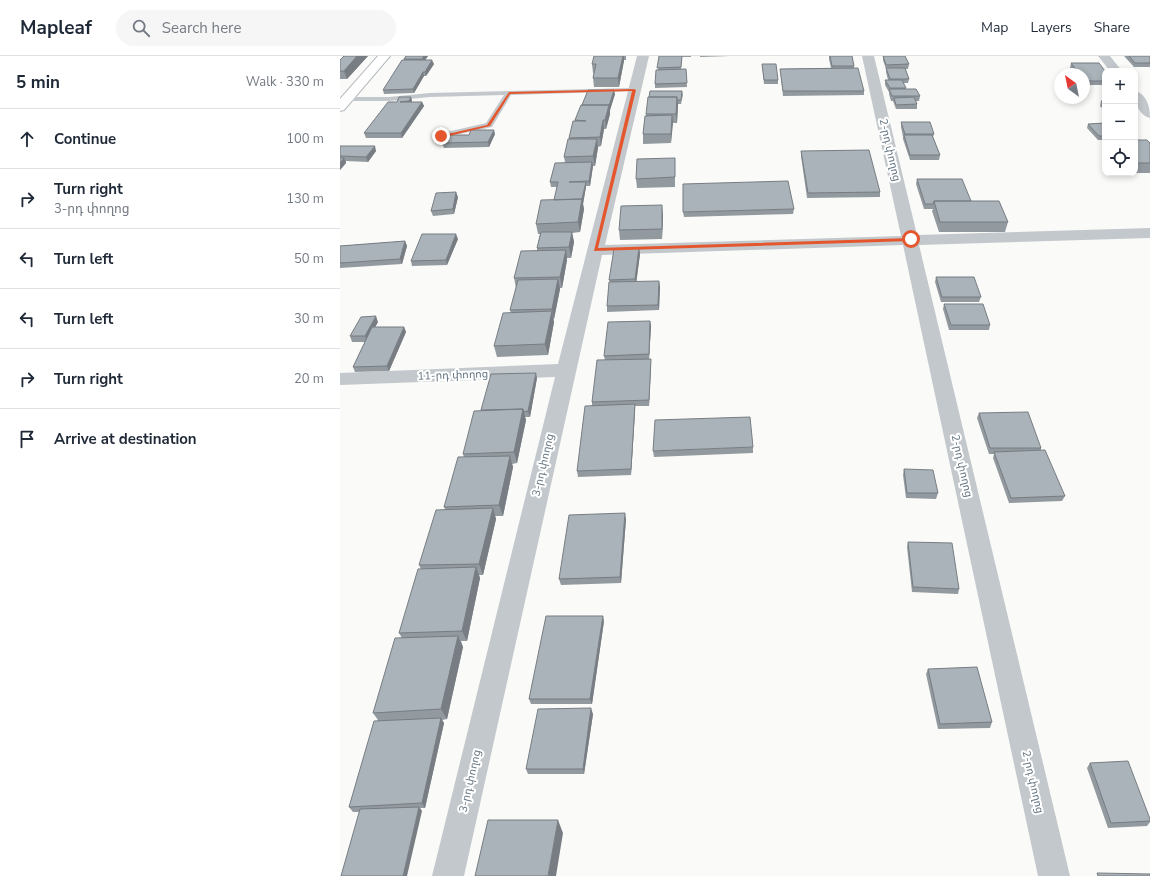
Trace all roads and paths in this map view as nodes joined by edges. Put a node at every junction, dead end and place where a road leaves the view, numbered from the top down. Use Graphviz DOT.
graph roads {
  1 [pos="384,56"];
  2 [pos="643,56"];
  3 [pos="868,56"];
  4 [pos="1104,56"];
  5 [pos="1114,68"];
  6 [pos="634,90"];
  7 [pos="509,93"];
  8 [pos="1138,99"];
  9 [pos="343,103"];
  10 [pos="1150,114"];
  11 [pos="441,136"];
  12 [pos="1150,233"];
  13 [pos="911,239"];
  14 [pos="595,250"];
  15 [pos="566,370"];
  16 [pos="340,379"];
  17 [pos="448,876"];
  18 [pos="1054,876"];
  1 -- 9 [label="main road"];
  2 -- 6 [label="street, 3-րդ փողոց"];
  3 -- 13 [label="street, 2-րդ փողոց"];
  4 -- 5 [label="street"];
  6 -- 7 [label="lane"];
  6 -- 14 [label="street, 3-րդ փողոց"];
  7 -- 9 [label="lane"];
  7 -- 11 [label="lane"];
  8 -- 10 [label="street"];
  12 -- 13 [label="street"];
  13 -- 14 [label="street"];
  13 -- 18 [label="street, 2-րդ փողոց"];
  14 -- 15 [label="street, 3-րդ փողոց"];
  15 -- 16 [label="street, 11-րդ փողոց"];
  15 -- 17 [label="street, 3-րդ փողոց"];
}
